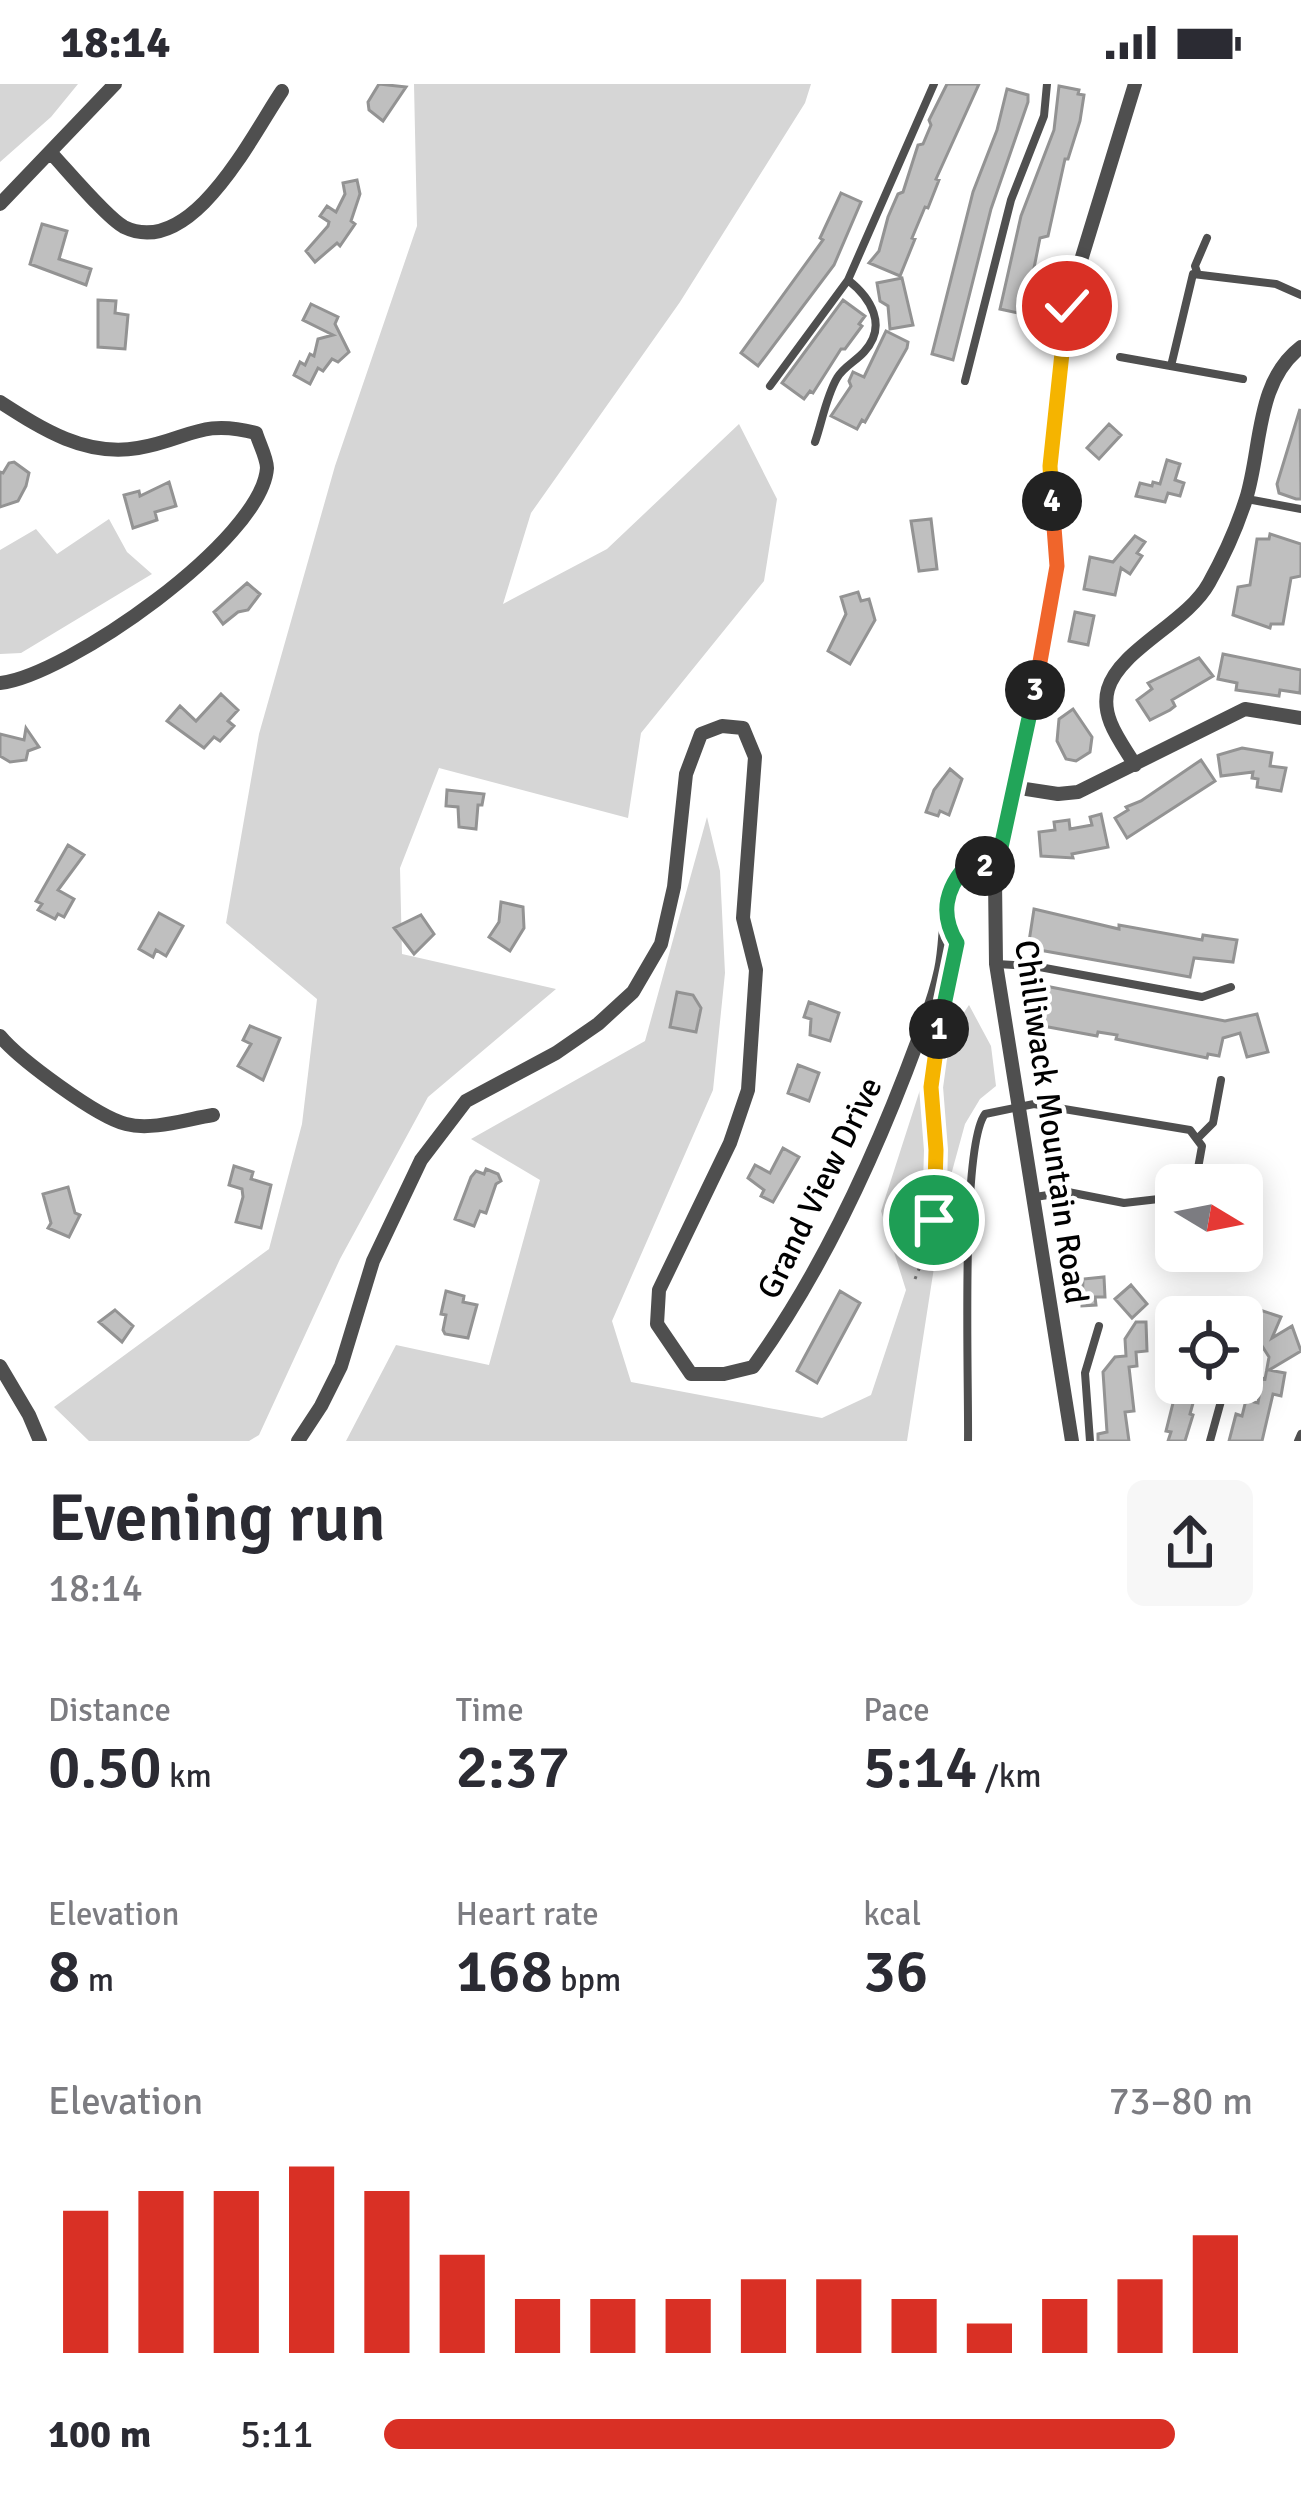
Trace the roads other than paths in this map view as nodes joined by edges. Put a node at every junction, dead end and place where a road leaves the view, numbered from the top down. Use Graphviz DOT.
graph roads {
  1 [pos="115,84"];
  2 [pos="934,84"];
  3 [pos="1047,84"];
  4 [pos="1136,84"];
  5 [pos="282,91"];
  6 [pos="51,153"];
  7 [pos="0,204"];
  8 [pos="1208,238"];
  9 [pos="1197,272"];
  10 [pos="848,280"];
  11 [pos="1301,295"];
  12 [pos="1301,347"];
  13 [pos="1120,357"];
  14 [pos="1171,366"];
  15 [pos="1243,380"];
  16 [pos="964,381"];
  17 [pos="770,386"];
  18 [pos="0,401"];
  19 [pos="815,442"];
  20 [pos="1246,499"];
  21 [pos="1301,509"];
  22 [pos="0,683"];
  23 [pos="1301,718"];
  24 [pos="1135,765"];
  25 [pos="1013,787"];
  26 [pos="997,866"];
  27 [pos="996,964"];
  28 [pos="1231,987"];
  29 [pos="0,1036"];
  30 [pos="1221,1080"];
  31 [pos="1019,1106"];
  32 [pos="212,1114"];
  33 [pos="1199,1138"];
  34 [pos="1199,1164"];
  35 [pos="1033,1197"];
  36 [pos="1155,1200"];
  37 [pos="1099,1326"];
  38 [pos="0,1366"];
  39 [pos="1220,1404"];
  40 [pos="40,1441"];
  41 [pos="298,1441"];
  42 [pos="968,1441"];
  43 [pos="1072,1441"];
  44 [pos="1090,1441"];
  45 [pos="1210,1441"];
  1 -- 6 [label="street"];
  2 -- 10 [label="lane"];
  3 -- 16 [label="lane"];
  4 -- 25 [label="street, Chilliwack Mountain Road"];
  5 -- 6 [label="street"];
  6 -- 7 [label="street"];
  8 -- 9 [label="lane"];
  9 -- 11 [label="lane"];
  9 -- 14 [label="lane"];
  10 -- 17 [label="lane"];
  10 -- 19 [label="lane"];
  12 -- 20 [label="street"];
  13 -- 14 [label="lane"];
  14 -- 15 [label="lane"];
  18 -- 22 [label="street"];
  20 -- 21 [label="lane"];
  20 -- 24 [label="street"];
  23 -- 24 [label="street"];
  24 -- 25 [label="street"];
  25 -- 26 [label="street, Chilliwack Mountain Road"];
  26 -- 27 [label="street, Chilliwack Mountain Road"];
  26 -- 41 [label="street, Grand View Drive"];
  27 -- 28 [label="lane"];
  27 -- 31 [label="street, Chilliwack Mountain Road"];
  29 -- 32 [label="street"];
  30 -- 33 [label="lane"];
  31 -- 33 [label="lane"];
  31 -- 35 [label="street, Chilliwack Mountain Road"];
  31 -- 42 [label="lane"];
  33 -- 34 [label="lane"];
  35 -- 36 [label="lane"];
  35 -- 43 [label="street, Chilliwack Mountain Road"];
  37 -- 44 [label="lane"];
  38 -- 40 [label="street"];
  39 -- 45 [label="lane"];
}
